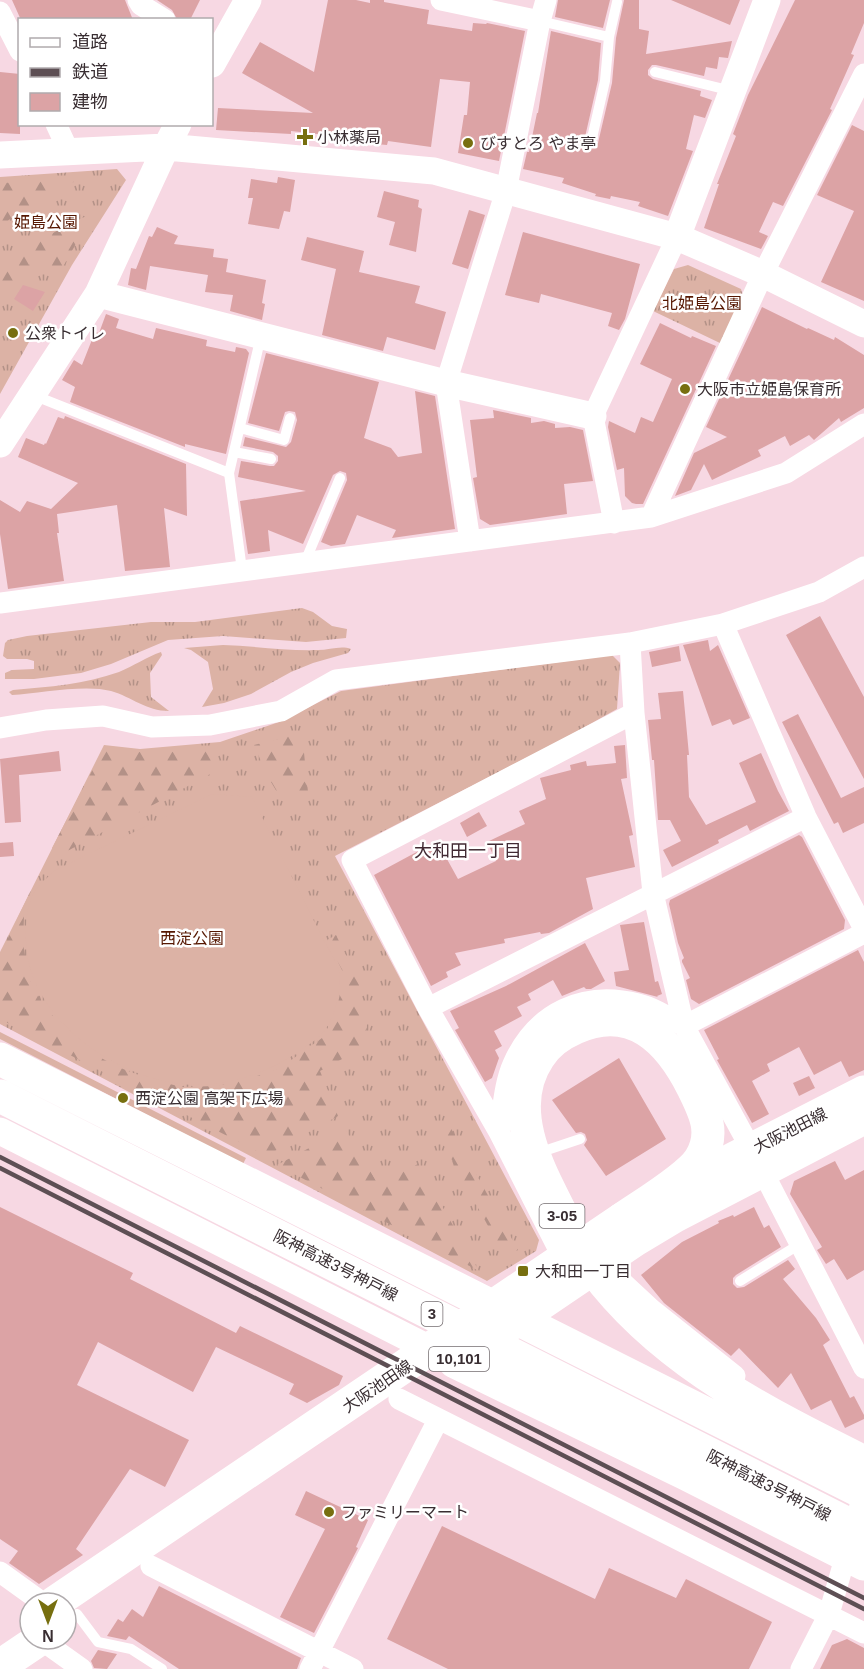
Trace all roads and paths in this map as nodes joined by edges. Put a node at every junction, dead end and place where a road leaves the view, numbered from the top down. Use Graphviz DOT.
graph roads {
  1 [pos="138,0"];
  2 [pos="248,0"];
  3 [pos="441,0"];
  4 [pos="546,0"];
  5 [pos="767,0"];
  6 [pos="617,2"];
  7 [pos="483,4"];
  8 [pos="0,12"];
  9 [pos="162,18"];
  10 [pos="540,21"];
  11 [pos="609,37"];
  12 [pos="18,47"];
  13 [pos="214,53"];
  14 [pos="655,72"];
  15 [pos="864,74"];
  16 [pos="732,91"];
  17 [pos="57,126"];
  18 [pos="172,136"];
  19 [pos="592,138"];
  20 [pos="69,152"];
  21 [pos="0,155"];
  22 [pos="506,191"];
  23 [pos="677,237"];
  24 [pos="763,274"];
  25 [pos="98,294"];
  26 [pos="864,324"];
  27 [pos="261,336"];
  28 [pos="446,383"];
  29 [pos="32,395"];
  30 [pos="593,416"];
  31 [pos="290,418"];
  32 [pos="864,424"];
  33 [pos="240,428"];
  34 [pos="1,440"];
  35 [pos="234,453"];
  36 [pos="270,459"];
  37 [pos="229,473"];
  38 [pos="340,478"];
  39 [pos="651,517"];
  40 [pos="614,523"];
  41 [pos="470,542"];
  42 [pos="305,562"];
  43 [pos="864,567"];
  44 [pos="242,570"];
  45 [pos="0,603"];
  46 [pos="723,624"];
  47 [pos="630,643"];
  48 [pos="634,713"];
  49 [pos="0,728"];
  50 [pos="806,817"];
  51 [pos="653,893"];
  52 [pos="864,931"];
  53 [pos="428,1008"];
  54 [pos="684,1026"];
  55 [pos="0,1059"];
  56 [pos="864,1092"];
  57 [pos="0,1096"];
  58 [pos="864,1118"];
  59 [pos="0,1131"];
  60 [pos="499,1132"];
  61 [pos="580,1139"];
  62 [pos="533,1154"];
  63 [pos="757,1160"];
  64 [pos="622,1219"];
  65 [pos="800,1244"];
  66 [pos="564,1260"];
  67 [pos="604,1261"];
  68 [pos="740,1281"];
  69 [pos="443,1356"];
  70 [pos="864,1368"];
  71 [pos="399,1399"];
  72 [pos="438,1420"];
  73 [pos="864,1447"];
  74 [pos="864,1462"];
  75 [pos="864,1493"];
  76 [pos="864,1532"];
  77 [pos="864,1564"];
  78 [pos="151,1566"];
  79 [pos="0,1572"];
  80 [pos="26,1591"];
  81 [pos="78,1605"];
  82 [pos="78,1606"];
  83 [pos="829,1614"];
  84 [pos="78,1624"];
  85 [pos="18,1627"];
  86 [pos="864,1633"];
  87 [pos="0,1639"];
  88 [pos="22,1651"];
  89 [pos="57,1651"];
  90 [pos="315,1660"];
  91 [pos="0,1666"];
  92 [pos="82,1669"];
  93 [pos="162,1669"];
  94 [pos="353,1669"];
  95 [pos="801,1669"];
  1 -- 9 [label="street"];
  2 -- 13 [label="street"];
  3 -- 7 [label="street"];
  4 -- 10 [label="street"];
  5 -- 16 [label="street"];
  6 -- 11 [label="lane"];
  7 -- 10 [label="street"];
  8 -- 12 [label="street"];
  10 -- 11 [label="lane"];
  10 -- 22 [label="street"];
  11 -- 19 [label="lane"];
  14 -- 16 [label="lane"];
  15 -- 24 [label="street"];
  16 -- 23 [label="street"];
  17 -- 20 [label="street"];
  18 -- 20 [label="street"];
  18 -- 22 [label="street"];
  18 -- 25 [label="street"];
  20 -- 21 [label="street"];
  22 -- 23 [label="street"];
  22 -- 28 [label="street"];
  23 -- 24 [label="street"];
  23 -- 30 [label="street"];
  24 -- 26 [label="street"];
  24 -- 39 [label="street"];
  25 -- 27 [label="street"];
  25 -- 29 [label="street"];
  27 -- 28 [label="street"];
  27 -- 33 [label="lane"];
  28 -- 30 [label="street"];
  28 -- 41 [label="street"];
  29 -- 34 [label="street"];
  29 -- 37 [label="lane"];
  30 -- 40 [label="street"];
  31 -- 33 [label="lane"];
  32 -- 39 [label="street"];
  33 -- 35 [label="lane"];
  35 -- 36 [label="lane"];
  35 -- 37 [label="lane"];
  37 -- 44 [label="lane"];
  38 -- 42 [label="lane"];
  39 -- 40 [label="street"];
  40 -- 41 [label="street"];
  41 -- 42 [label="street"];
  42 -- 44 [label="street"];
  43 -- 46 [label="street"];
  44 -- 45 [label="street"];
  46 -- 47 [label="street"];
  46 -- 50 [label="street"];
  47 -- 48 [label="street"];
  47 -- 49 [label="street"];
  48 -- 51 [label="street"];
  48 -- 53 [label="street"];
  50 -- 51 [label="street"];
  50 -- 52 [label="street"];
  51 -- 53 [label="street"];
  51 -- 54 [label="street"];
  52 -- 54 [label="street"];
  53 -- 60 [label="street"];
  54 -- 60 [label="street"];
  54 -- 63 [label="street"];
  55 -- 75 [label="main road, 阪神高速3号神戸線 / 3"];
  56 -- 63 [label="main road, 大阪池田線 / 10,101"];
  57 -- 76 [label="main road, 阪神高速3号神戸線 / 3"];
  58 -- 63 [label="main road, 大阪池田線 / 10,101"];
  59 -- 69 [label="street"];
  60 -- 66 [label="street"];
  61 -- 62 [label="lane"];
  62 -- 64 [label="main road, 3-05"];
  62 -- 74 [label="main road, 3-05"];
  63 -- 64 [label="main road, 大阪池田線 / 10,101"];
  63 -- 65 [label="street"];
  63 -- 67 [label="main road, 大阪池田線 / 10,101"];
  64 -- 66 [label="main road, 大阪池田線 / 10,101"];
  65 -- 68 [label="lane"];
  65 -- 70 [label="street"];
  66 -- 69 [label="main road, 大阪池田線 / 10,101"];
  67 -- 69 [label="main road, 大阪池田線 / 10,101"];
  67 -- 73 [label="street"];
  69 -- 71 [label="main road, 大阪池田線 / 10,101"];
  69 -- 77 [label="main road"];
  69 -- 81 [label="main road, 大阪池田線 / 10,101"];
  71 -- 72 [label="street"];
  71 -- 78 [label="main road, 大阪池田線 / 10,101"];
  72 -- 83 [label="street"];
  72 -- 90 [label="street"];
  75 -- 83 [label="street"];
  78 -- 82 [label="main road, 大阪池田線 / 10,101"];
  78 -- 90 [label="street"];
  79 -- 80 [label="street"];
  83 -- 86 [label="street"];
  83 -- 95 [label="street"];
  84 -- 93 [label="lane"];
  85 -- 87 [label="main road"];
  88 -- 91 [label="main road"];
  89 -- 92 [label="street"];
  90 -- 94 [label="street"];
}
